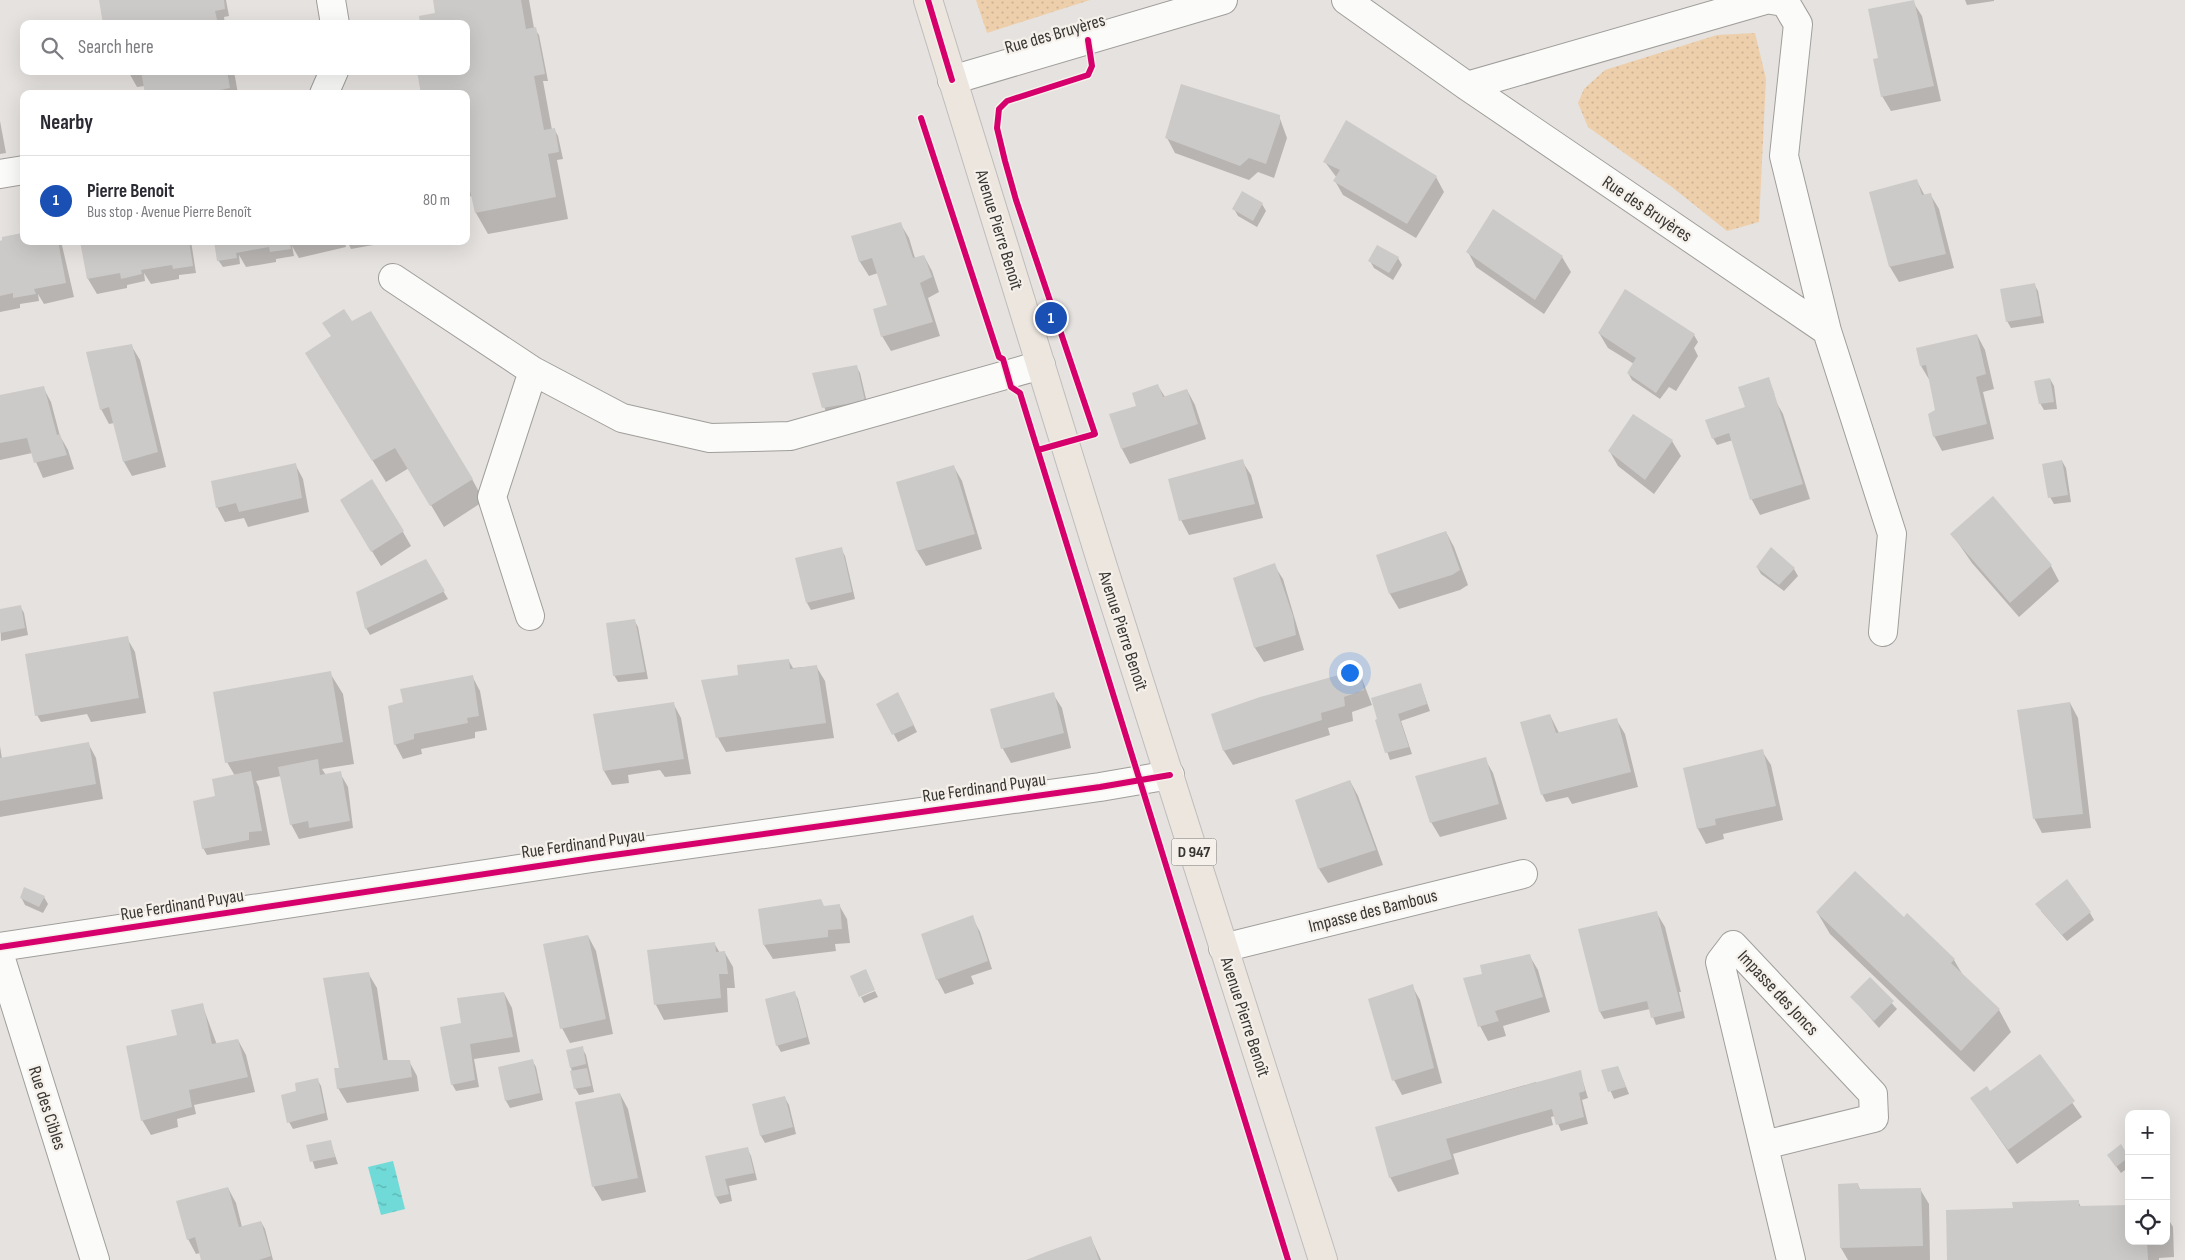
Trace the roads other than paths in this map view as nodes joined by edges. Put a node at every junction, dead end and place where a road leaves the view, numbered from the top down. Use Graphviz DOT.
graph roads {
  1 [pos="331,0"];
  2 [pos="928,0"];
  3 [pos="1223,0"];
  4 [pos="1346,0"];
  5 [pos="1765,0"];
  6 [pos="1771,0"];
  7 [pos="334,20"];
  8 [pos="952,80"];
  9 [pos="1467,86"];
  10 [pos="20,171"];
  11 [pos="0,174"];
  12 [pos="393,278"];
  13 [pos="1827,331"];
  14 [pos="1041,365"];
  15 [pos="533,371"];
  16 [pos="530,616"];
  17 [pos="1883,632"];
  18 [pos="1170,775"];
  19 [pos="1523,874"];
  20 [pos="0,948"];
  21 [pos="1223,948"];
  22 [pos="0,956"];
  23 [pos="1764,1145"];
  24 [pos="95,1260"];
  25 [pos="1323,1260"];
  26 [pos="1792,1260"];
  1 -- 7 [label="street"];
  2 -- 8 [label="main road, Avenue Pierre Benoît / D 947"];
  3 -- 8 [label="street, Rue des Bruyères"];
  4 -- 9 [label="street, Rue des Bruyères"];
  5 -- 9 [label="street"];
  6 -- 13 [label="street"];
  8 -- 14 [label="main road, Avenue Pierre Benoît / D 947"];
  9 -- 13 [label="street, Rue des Bruyères"];
  10 -- 11 [label="street"];
  12 -- 15 [label="street"];
  13 -- 17 [label="street"];
  14 -- 15 [label="street"];
  14 -- 18 [label="main road, Avenue Pierre Benoît / D 947"];
  15 -- 16 [label="street"];
  18 -- 20 [label="street, Rue Ferdinand Puyau"];
  18 -- 21 [label="main road, Avenue Pierre Benoît / D 947"];
  19 -- 21 [label="street, Impasse des Bambous"];
  21 -- 25 [label="main road, Avenue Pierre Benoît / D 947"];
  22 -- 24 [label="street, Rue des Cibles"];
  23 -- 23 [label="street, Impasse des Joncs"];
  23 -- 26 [label="street, Impasse des Joncs"];
}
